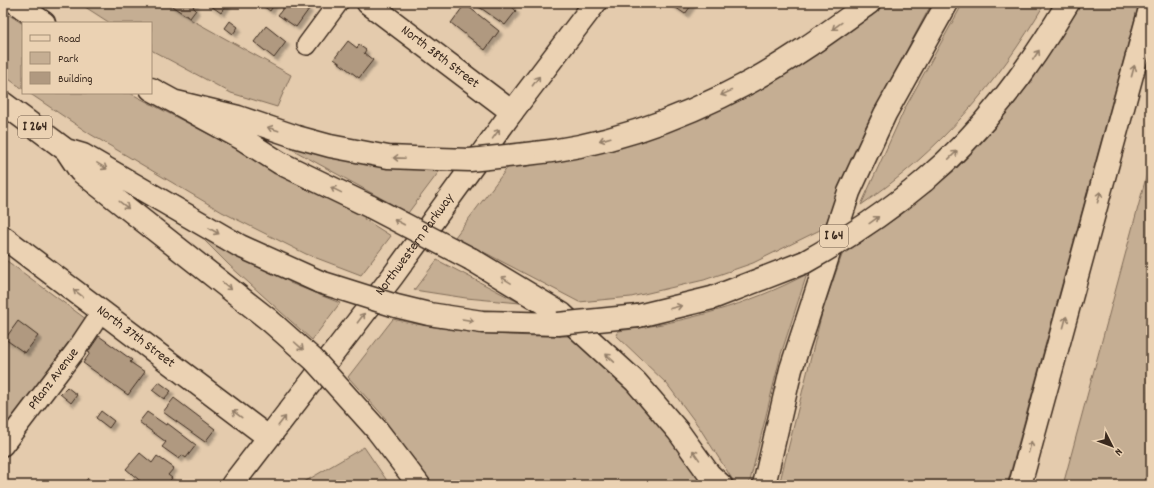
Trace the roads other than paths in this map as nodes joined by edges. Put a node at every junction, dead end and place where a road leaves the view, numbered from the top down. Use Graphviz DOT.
graph roads {
  1 [pos="16,3"];
  2 [pos="338,3"];
  3 [pos="368,3"];
  4 [pos="595,3"];
  5 [pos="869,3"];
  6 [pos="947,3"];
  7 [pos="958,3"];
  8 [pos="1068,3"];
  9 [pos="1151,5"];
  10 [pos="43,22"];
  11 [pos="306,45"];
  12 [pos="152,90"];
  13 [pos="176,102"];
  14 [pos="3,103"];
  15 [pos="512,112"];
  16 [pos="66,150"];
  17 [pos="3,237"];
  18 [pos="102,311"];
  19 [pos="268,437"];
  20 [pos="3,446"];
  21 [pos="232,485"];
  22 [pos="419,485"];
  23 [pos="721,485"];
  24 [pos="764,485"];
  25 [pos="774,485"];
  26 [pos="1020,485"];
  1 -- 10 [label="main road"];
  2 -- 11 [label="street"];
  3 -- 15 [label="main road, North 38th Street"];
  15 -- 4 [label="main road, Northwestern Parkway, one-way"];
  5 -- 13 [label="main road, one-way, bridge"];
  6 -- 24 [label="main road, I 64"];
  7 -- 25 [label="main road"];
  16 -- 8 [label="main road, one-way, bridge"];
  26 -- 9 [label="main road, one-way"];
  12 -- 13 [label="main road"];
  23 -- 13 [label="main road, one-way, bridge"];
  14 -- 16 [label="main road, I 264"];
  19 -- 15 [label="main road, Northwestern Parkway, one-way"];
  16 -- 22 [label="main road, one-way, bridge"];
  18 -- 17 [label="main road, North 37th Street, one-way"];
  19 -- 18 [label="main road, North 37th Street, one-way"];
  18 -- 20 [label="street, Pflanz Avenue"];
  19 -- 21 [label="main road, Northwestern Parkway"];
}
